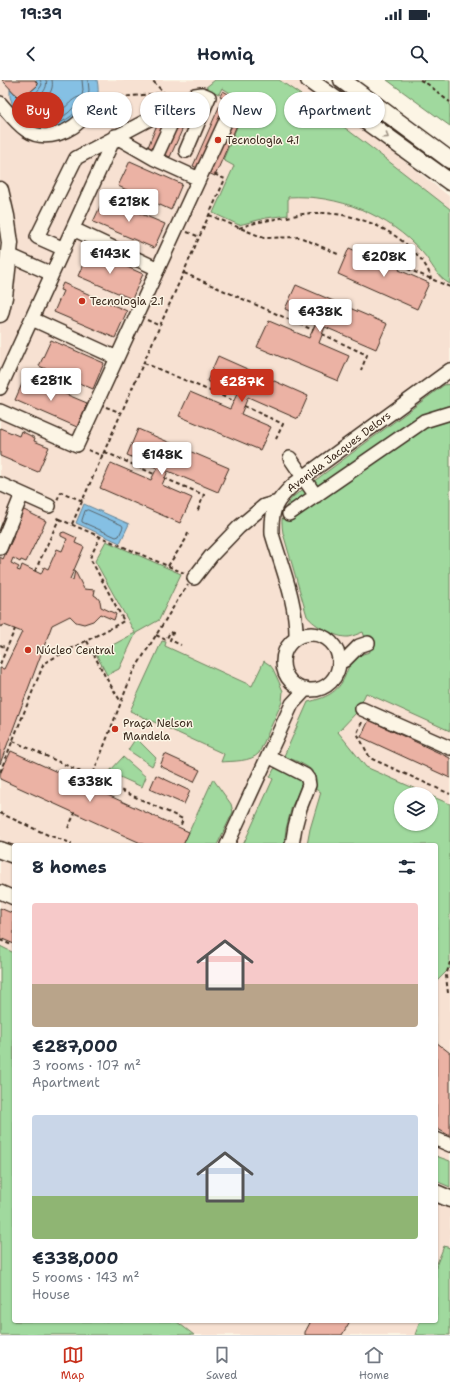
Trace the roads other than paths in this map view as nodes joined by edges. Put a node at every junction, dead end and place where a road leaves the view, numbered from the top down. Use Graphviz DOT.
graph roads {
  1 [pos="309,80"];
  2 [pos="342,80"];
  3 [pos="0,103"];
  4 [pos="72,127"];
  5 [pos="169,128"];
  6 [pos="222,128"];
  7 [pos="115,136"];
  8 [pos="186,151"];
  9 [pos="155,159"];
  10 [pos="450,160"];
  11 [pos="199,179"];
  12 [pos="450,182"];
  13 [pos="0,190"];
  14 [pos="73,229"];
  15 [pos="64,249"];
  16 [pos="8,255"];
  17 [pos="158,268"];
  18 [pos="52,274"];
  19 [pos="0,314"];
  20 [pos="32,319"];
  21 [pos="117,358"];
  22 [pos="450,370"];
  23 [pos="0,388"];
  24 [pos="0,411"];
  25 [pos="450,413"];
  26 [pos="290,458"];
  27 [pos="303,477"];
  28 [pos="0,484"];
  29 [pos="22,494"];
  30 [pos="316,496"];
  31 [pos="278,502"];
  32 [pos="51,508"];
  33 [pos="288,514"];
  34 [pos="0,548"];
  35 [pos="194,578"];
  36 [pos="293,603"];
  37 [pos="312,634"];
  38 [pos="296,638"];
  39 [pos="332,644"];
  40 [pos="339,663"];
  41 [pos="292,682"];
  42 [pos="306,689"];
  43 [pos="292,704"];
  44 [pos="364,711"];
  45 [pos="450,748"];
  46 [pos="268,756"];
  47 [pos="228,843"];
  48 [pos="292,843"];
  49 [pos="0,850"];
  50 [pos="12,854"];
  51 [pos="0,892"];
  52 [pos="12,897"];
  53 [pos="438,1140"];
  54 [pos="450,1145"];
  55 [pos="438,1194"];
  56 [pos="450,1198"];
  1 -- 12 [label="main road, one-way"];
  2 -- 10 [label="main road"];
  3 -- 4 [label="street"];
  5 -- 9 [label="street"];
  6 -- 11 [label="street"];
  7 -- 8 [label="street"];
  7 -- 9 [label="street"];
  7 -- 14 [label="street"];
  7 -- 15 [label="street"];
  9 -- 11 [label="street"];
  11 -- 17 [label="street"];
  13 -- 16 [label="main road"];
  14 -- 15 [label="street"];
  14 -- 17 [label="street"];
  15 -- 18 [label="street"];
  16 -- 18 [label="street"];
  16 -- 19 [label="main road"];
  17 -- 21 [label="street"];
  18 -- 20 [label="street"];
  20 -- 21 [label="street"];
  20 -- 23 [label="street"];
  21 -- 24 [label="street"];
  22 -- 27 [label="street, Avenida Jacques Delors"];
  25 -- 30 [label="street"];
  26 -- 27 [label="street"];
  27 -- 30 [label="street"];
  27 -- 31 [label="street, Avenida Jacques Delors"];
  28 -- 29 [label="street"];
  29 -- 32 [label="street"];
  29 -- 34 [label="street"];
  30 -- 33 [label="street"];
  31 -- 35 [label="street"];
  31 -- 36 [label="street, Avenida Jacques Delors"];
  36 -- 37 [label="street, Avenida Jacques Delors"];
  36 -- 38 [label="street, Avenida Jacques Delors"];
  37 -- 38 [label="street"];
  37 -- 39 [label="street"];
  38 -- 41 [label="street"];
  39 -- 40 [label="street"];
  39 -- 40 [label="street"];
  40 -- 42 [label="street"];
  41 -- 42 [label="street"];
  41 -- 43 [label="street"];
  42 -- 43 [label="street"];
  43 -- 46 [label="street"];
  44 -- 45 [label="street"];
  46 -- 47 [label="street"];
  46 -- 48 [label="street"];
  49 -- 50 [label="main road"];
  51 -- 52 [label="street"];
  53 -- 54 [label="street"];
  55 -- 56 [label="main road"];
}
